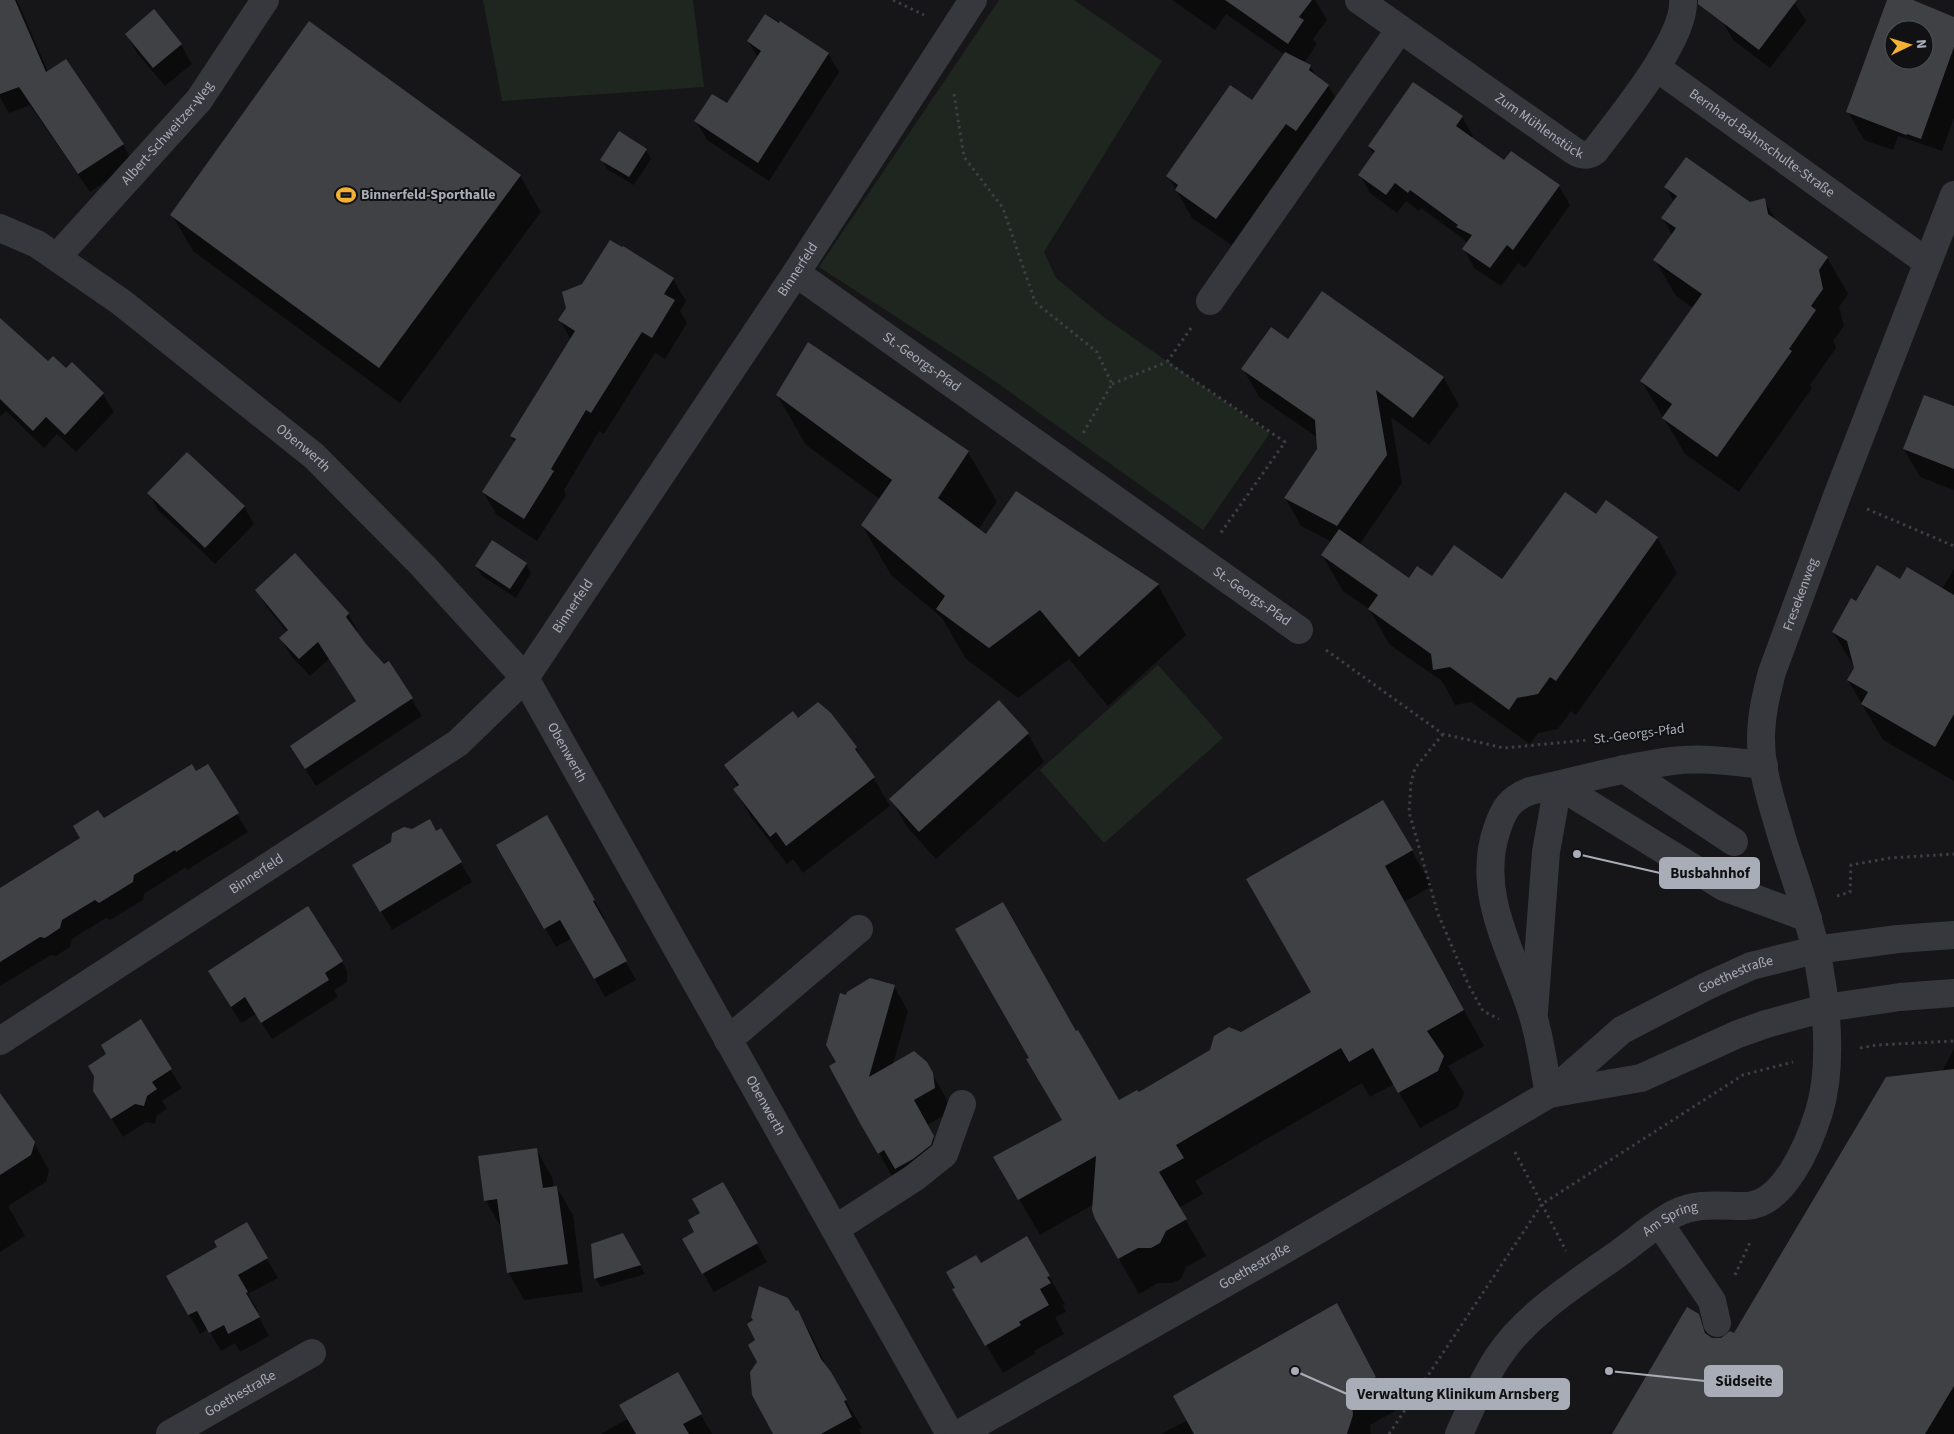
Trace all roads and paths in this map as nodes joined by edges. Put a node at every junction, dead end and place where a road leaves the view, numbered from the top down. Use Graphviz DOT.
graph roads {
  1 [pos="265,0"];
  2 [pos="892,0"];
  3 [pos="973,0"];
  4 [pos="1359,0"];
  5 [pos="1683,0"];
  6 [pos="1400,29"];
  7 [pos="945,44"];
  8 [pos="1656,68"];
  9 [pos="1954,195"];
  10 [pos="0,228"];
  11 [pos="57,257"];
  12 [pos="1927,262"];
  13 [pos="796,273"];
  14 [pos="1210,301"];
  15 [pos="1167,362"];
  16 [pos="1112,384"];
  17 [pos="1065,464"];
  18 [pos="1837,496"];
  19 [pos="1954,546"];
  20 [pos="1201,561"];
  21 [pos="1299,630"];
  22 [pos="525,678"];
  23 [pos="1443,734"];
  24 [pos="1596,740"];
  25 [pos="1764,765"];
  26 [pos="1624,769"];
  27 [pos="1558,785"];
  28 [pos="1734,842"];
  29 [pos="1954,854"];
  30 [pos="1890,858"];
  31 [pos="1808,918"];
  32 [pos="858,929"];
  33 [pos="1954,935"];
  34 [pos="1815,950"];
  35 [pos="1954,993"];
  36 [pos="1825,1008"];
  37 [pos="1534,1018"];
  38 [pos="728,1040"];
  39 [pos="0,1041"];
  40 [pos="1954,1041"];
  41 [pos="1877,1046"];
  42 [pos="1827,1054"];
  43 [pos="1549,1094"];
  44 [pos="962,1104"];
  45 [pos="1501,1122"];
  46 [pos="1770,1198"];
  47 [pos="1542,1204"];
  48 [pos="1660,1224"];
  49 [pos="836,1230"];
  50 [pos="1734,1277"];
  51 [pos="1580,1280"];
  52 [pos="1717,1323"];
  53 [pos="312,1354"];
  54 [pos="170,1434"];
  55 [pos="950,1434"];
  56 [pos="959,1434"];
  57 [pos="1389,1434"];
  58 [pos="1459,1434"];
  1 -- 11 [label="street, Albert-Schweitzer-Weg"];
  2 -- 7 [label="path"];
  3 -- 7 [label="street, Binnerfeld"];
  4 -- 6 [label="street, Zum Mühlenstück"];
  5 -- 8 [label="street"];
  6 -- 8 [label="street, Zum Mühlenstück"];
  6 -- 14 [label="street"];
  7 -- 13 [label="street, Binnerfeld"];
  7 -- 16 [label="path"];
  8 -- 12 [label="street, Bernhard-Bahnschulte-Straße"];
  9 -- 12 [label="street, Fresekenweg"];
  10 -- 11 [label="street, Obenwerth"];
  11 -- 22 [label="street, Obenwerth"];
  12 -- 18 [label="street, Fresekenweg"];
  13 -- 17 [label="street, St.-Georgs-Pfad"];
  13 -- 22 [label="street, Binnerfeld"];
  14 -- 15 [label="path"];
  15 -- 16 [label="path"];
  15 -- 20 [label="path"];
  16 -- 17 [label="path"];
  17 -- 20 [label="street, St.-Georgs-Pfad"];
  18 -- 19 [label="path"];
  18 -- 25 [label="street, Fresekenweg"];
  20 -- 21 [label="street, St.-Georgs-Pfad"];
  21 -- 23 [label="path, St.-Georgs-Pfad"];
  22 -- 38 [label="street, Obenwerth"];
  22 -- 39 [label="street, Binnerfeld"];
  23 -- 24 [label="path, St.-Georgs-Pfad"];
  23 -- 37 [label="path"];
  25 -- 26 [label="street"];
  25 -- 31 [label="street, Fresekenweg"];
  26 -- 27 [label="street"];
  26 -- 28 [label="street"];
  27 -- 31 [label="street"];
  27 -- 37 [label="street"];
  27 -- 37 [label="street"];
  29 -- 30 [label="path"];
  31 -- 34 [label="street, Fresekenweg"];
  32 -- 38 [label="street"];
  33 -- 34 [label="street, Goethestraße"];
  34 -- 36 [label="street, Fresekenweg"];
  34 -- 43 [label="street, Goethestraße"];
  35 -- 36 [label="street, Goethestraße"];
  36 -- 42 [label="street, Am Spring"];
  36 -- 43 [label="street, Goethestraße"];
  37 -- 43 [label="street"];
  38 -- 49 [label="street, Obenwerth"];
  40 -- 41 [label="path"];
  42 -- 46 [label="street, Am Spring"];
  42 -- 47 [label="path"];
  43 -- 45 [label="street, Goethestraße"];
  44 -- 49 [label="street"];
  45 -- 47 [label="path"];
  45 -- 56 [label="street, Goethestraße"];
  46 -- 48 [label="street, Am Spring"];
  46 -- 50 [label="path"];
  47 -- 51 [label="path"];
  47 -- 57 [label="path"];
  48 -- 51 [label="street, Am Spring"];
  48 -- 52 [label="street"];
  49 -- 55 [label="street, Obenwerth"];
  51 -- 58 [label="street, Am Spring"];
  53 -- 54 [label="street, Goethestraße"];
}
